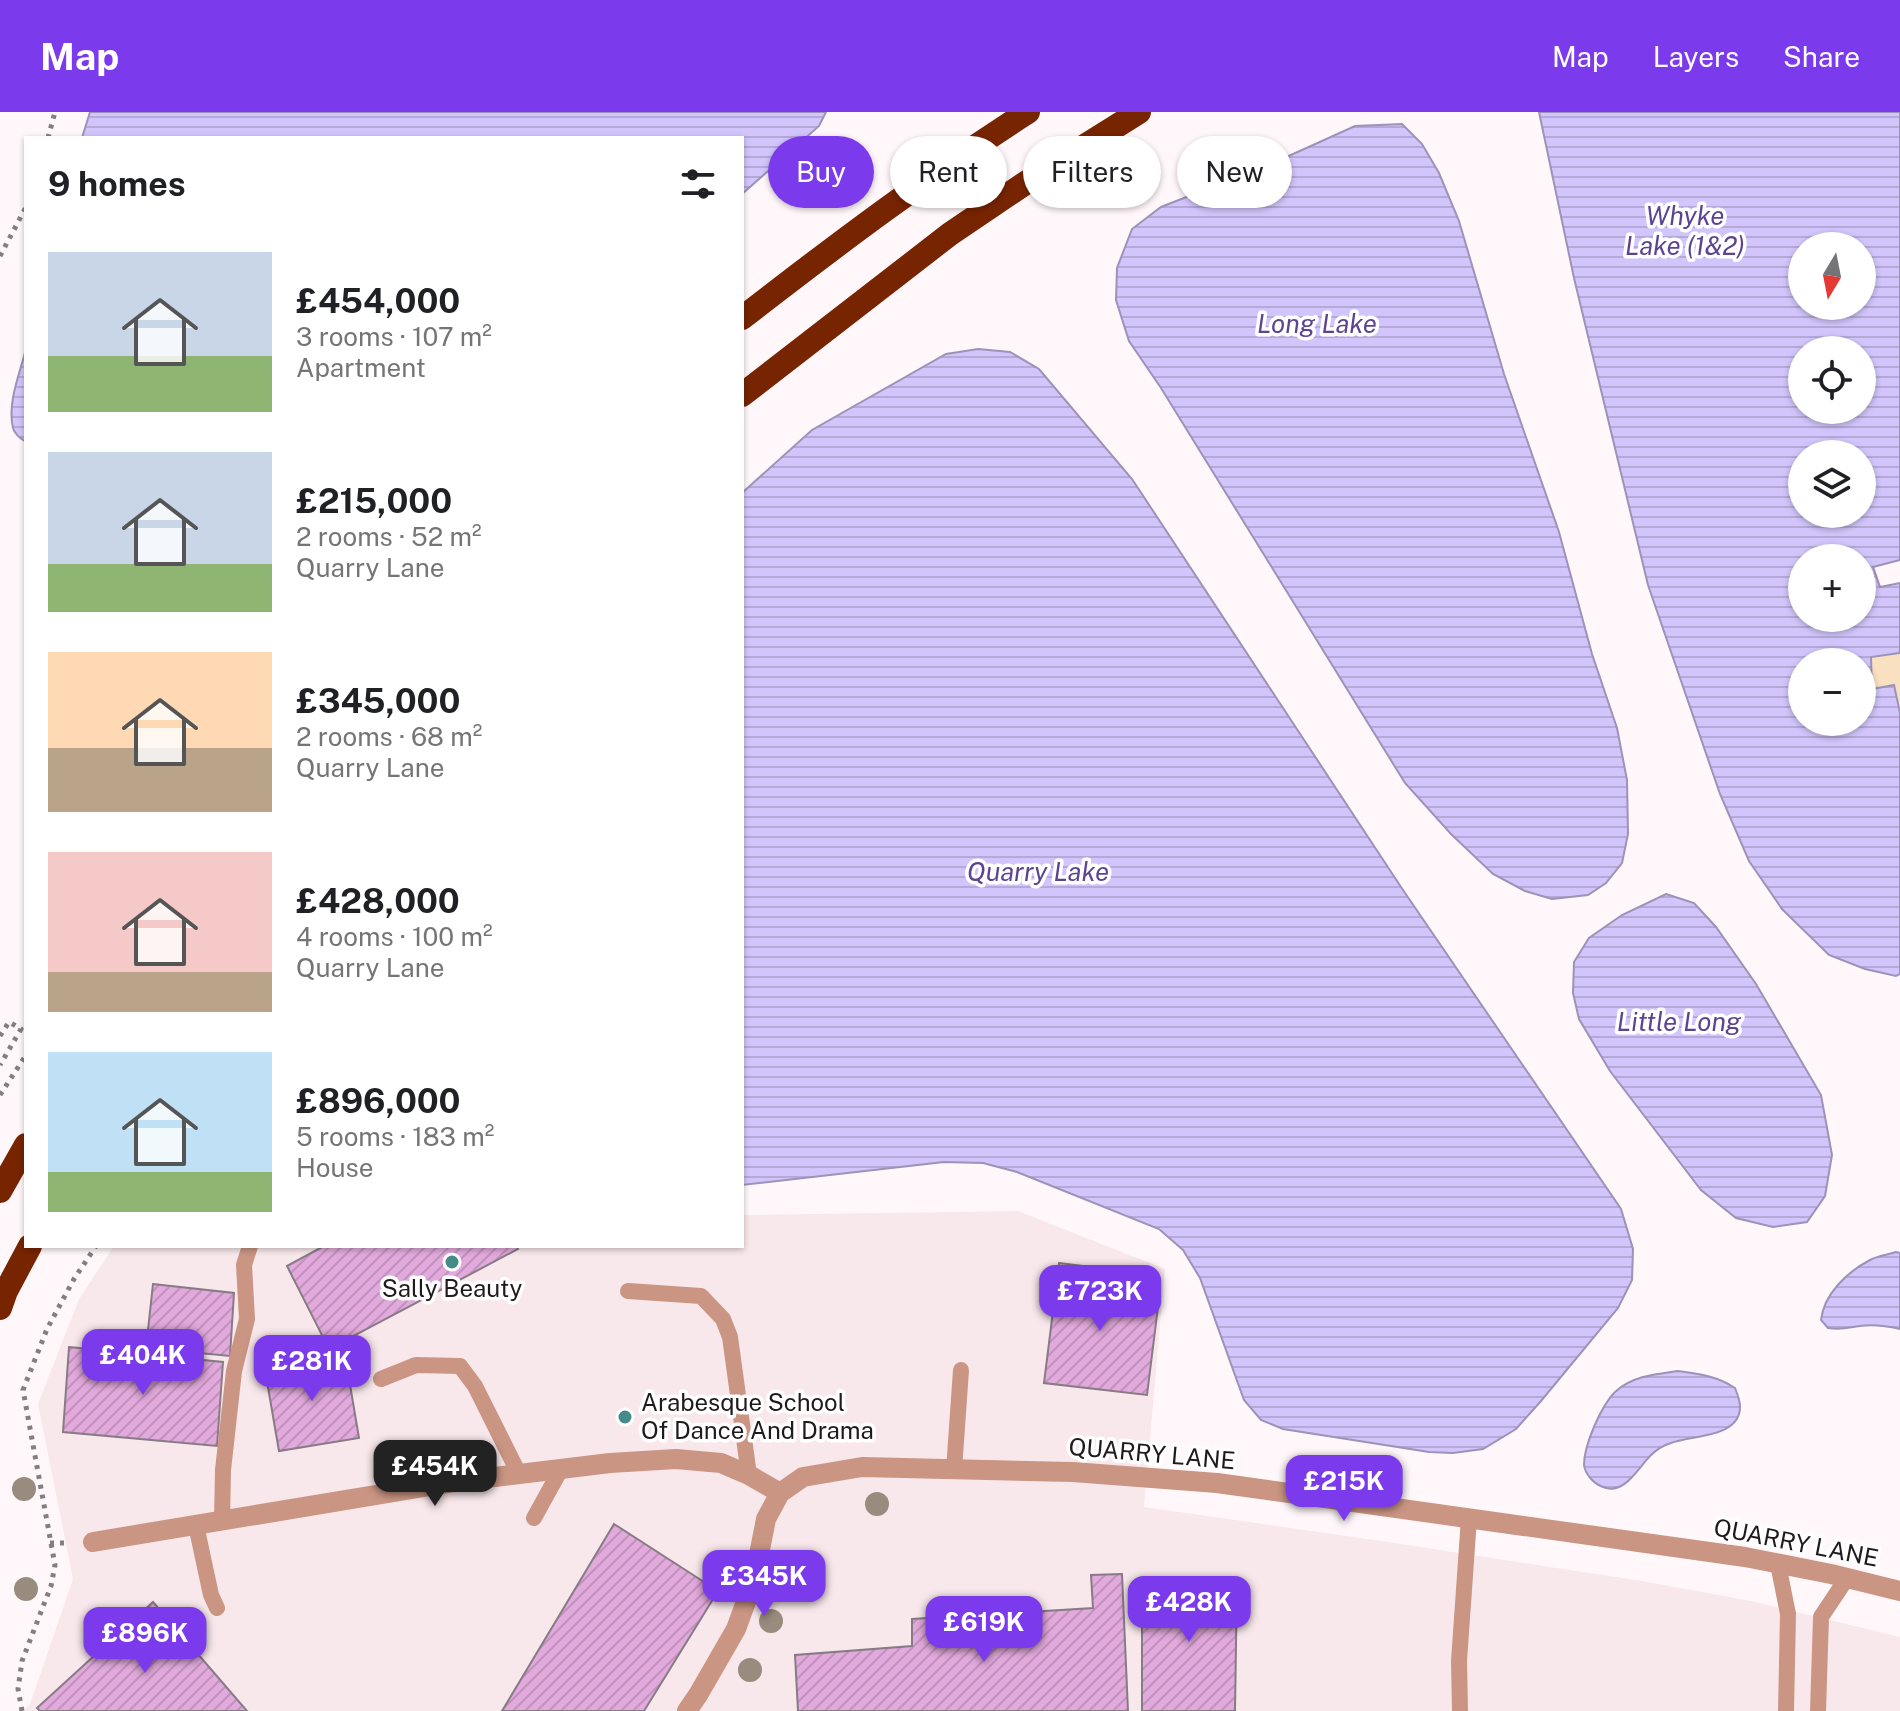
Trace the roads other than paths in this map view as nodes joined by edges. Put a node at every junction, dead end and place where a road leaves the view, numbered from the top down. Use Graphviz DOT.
graph roads {
  1 [pos="1028,112"];
  2 [pos="1139,112"];
  3 [pos="744,316"];
  4 [pos="744,393"];
  5 [pos="24,1149"];
  6 [pos="0,1191"];
  7 [pos="29,1248"];
  8 [pos="249,1248"];
  9 [pos="628,1291"];
  10 [pos="0,1308"];
  11 [pos="961,1370"];
  12 [pos="381,1379"];
  13 [pos="561,1469"];
  14 [pos="954,1470"];
  15 [pos="519,1474"];
  16 [pos="749,1475"];
  17 [pos="780,1493"];
  18 [pos="534,1518"];
  19 [pos="1469,1518"];
  20 [pos="222,1521"];
  21 [pos="196,1525"];
  22 [pos="93,1542"];
  23 [pos="1778,1564"];
  24 [pos="1847,1578"];
  25 [pos="1900,1591"];
  26 [pos="217,1608"];
  27 [pos="687,1711"];
  28 [pos="1460,1711"];
  29 [pos="1786,1711"];
  30 [pos="1818,1711"];
  1 -- 3 [label="highway"];
  2 -- 4 [label="highway"];
  5 -- 6 [label="highway"];
  7 -- 10 [label="highway"];
  8 -- 20 [label="lane"];
  9 -- 16 [label="lane"];
  11 -- 14 [label="lane"];
  12 -- 15 [label="lane"];
  13 -- 15 [label="street"];
  13 -- 16 [label="street"];
  13 -- 18 [label="lane"];
  14 -- 17 [label="street, QUARRY LANE"];
  14 -- 19 [label="street, QUARRY LANE"];
  15 -- 20 [label="street"];
  16 -- 17 [label="street"];
  17 -- 27 [label="street"];
  19 -- 23 [label="street, QUARRY LANE"];
  19 -- 28 [label="lane"];
  20 -- 21 [label="street"];
  21 -- 22 [label="street"];
  21 -- 26 [label="lane"];
  23 -- 24 [label="street, QUARRY LANE"];
  23 -- 29 [label="lane"];
  24 -- 25 [label="street, QUARRY LANE"];
  24 -- 30 [label="lane"];
}
